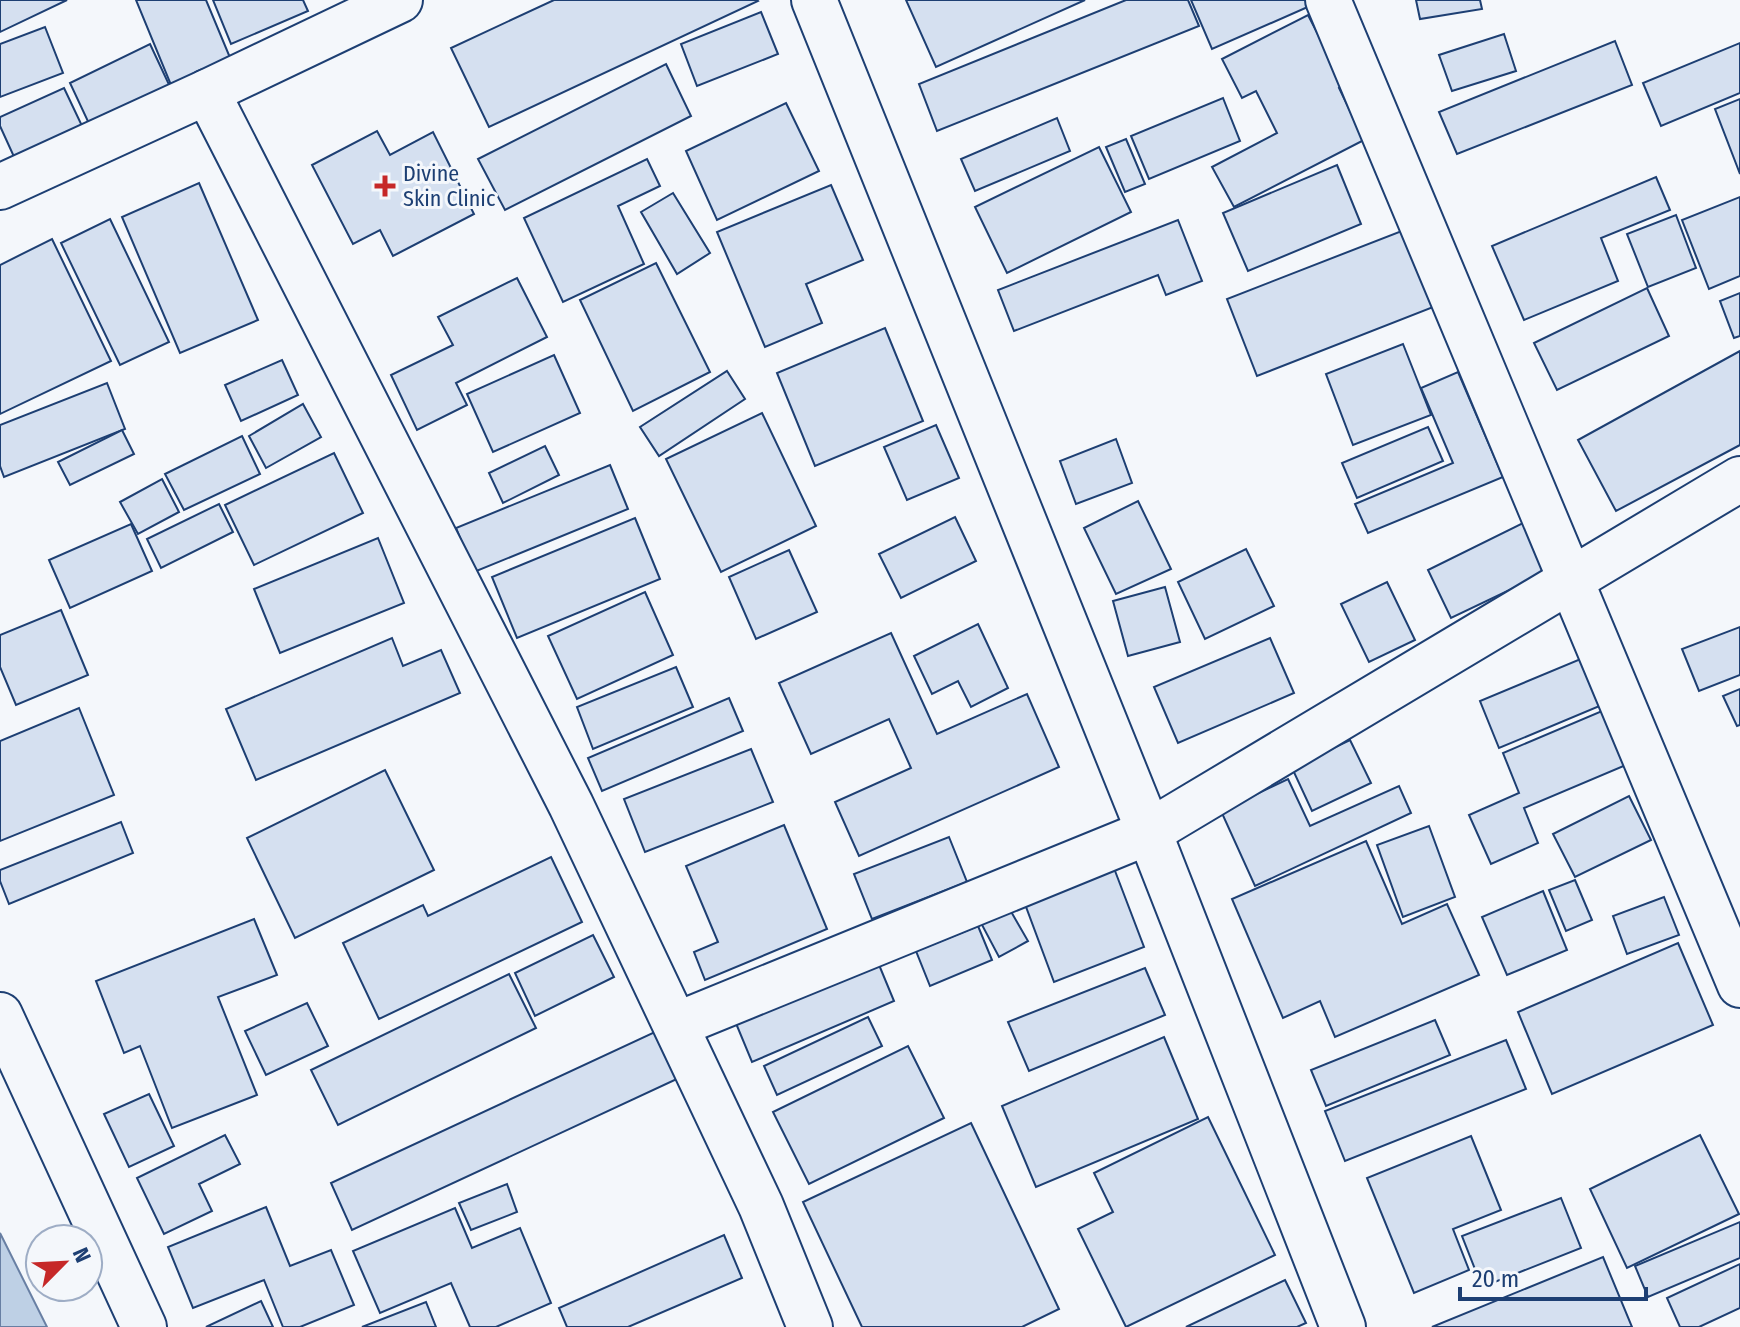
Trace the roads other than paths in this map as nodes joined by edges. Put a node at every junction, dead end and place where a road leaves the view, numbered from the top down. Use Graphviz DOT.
graph roads {
  1 [pos="400,0"];
  2 [pos="814,0"];
  3 [pos="1328,0"];
  4 [pos="207,92"];
  5 [pos="5,172"];
  6 [pos="1740,479"];
  7 [pos="1572,579"];
  8 [pos="1149,832"];
  9 [pos="1740,985"];
  10 [pos="0,1015"];
  11 [pos="676,1025"];
  12 [pos="144,1327"];
  13 [pos="810,1327"];
  14 [pos="1343,1327"];
  1 -- 4 [label="street"];
  2 -- 8 [label="street"];
  3 -- 7 [label="street"];
  4 -- 5 [label="street"];
  4 -- 11 [label="street"];
  6 -- 7 [label="street"];
  7 -- 8 [label="street"];
  7 -- 9 [label="street"];
  8 -- 11 [label="street"];
  8 -- 14 [label="street"];
  10 -- 12 [label="street"];
  11 -- 13 [label="street"];
}
